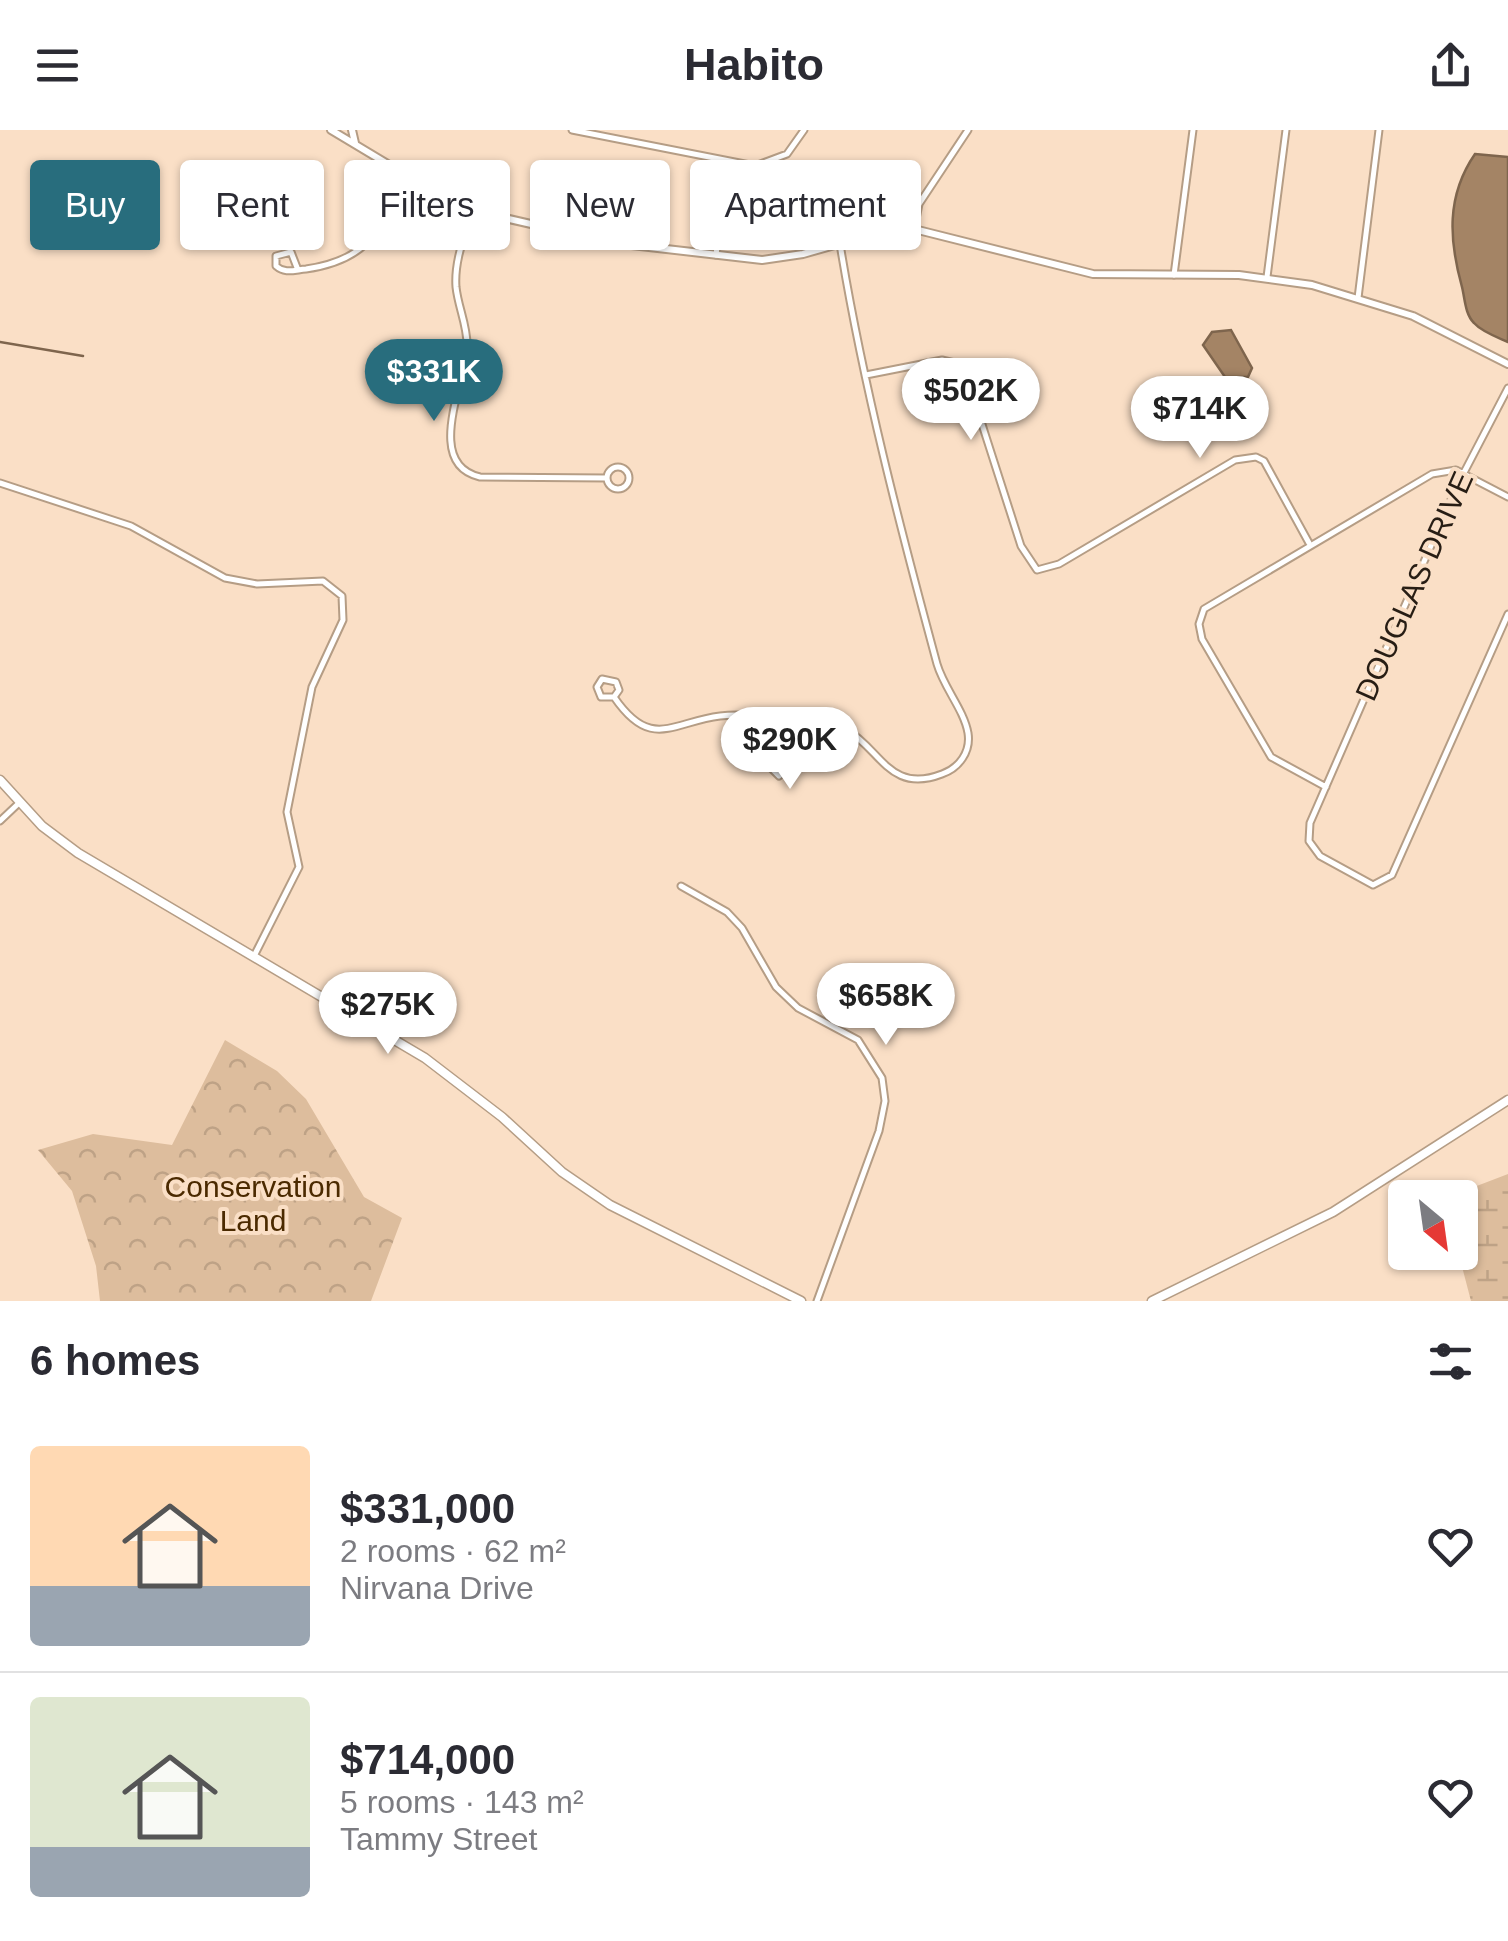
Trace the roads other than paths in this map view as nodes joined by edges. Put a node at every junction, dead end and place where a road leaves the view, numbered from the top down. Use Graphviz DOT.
graph roads {
  1 [pos="331,130"];
  2 [pos="352,130"];
  3 [pos="572,130"];
  4 [pos="804,130"];
  5 [pos="968,130"];
  6 [pos="1193,130"];
  7 [pos="1286,130"];
  8 [pos="1379,130"];
  9 [pos="356,144"];
  10 [pos="380,160"];
  11 [pos="713,160"];
  12 [pos="777,160"];
  13 [pos="921,201"];
  14 [pos="510,219"];
  15 [pos="921,231"];
  16 [pos="360,250"];
  17 [pos="463,250"];
  18 [pos="717,250"];
  19 [pos="816,250"];
  20 [pos="841,250"];
  21 [pos="716,258"];
  22 [pos="298,270"];
  23 [pos="1174,275"];
  24 [pos="1267,278"];
  25 [pos="1358,298"];
  26 [pos="1508,364"];
  27 [pos="866,375"];
  28 [pos="1508,388"];
  29 [pos="1463,473"];
  30 [pos="606,478"];
  31 [pos="0,483"];
  32 [pos="1508,497"];
  33 [pos="1309,544"];
  34 [pos="1508,614"];
  35 [pos="614,698"];
  36 [pos="782,719"];
  37 [pos="781,755"];
  38 [pos="0,780"];
  39 [pos="1326,787"];
  40 [pos="19,803"];
  41 [pos="0,821"];
  42 [pos="681,886"];
  43 [pos="254,956"];
  44 [pos="1508,1100"];
  45 [pos="1170,1298"];
  46 [pos="802,1301"];
  47 [pos="817,1301"];
  48 [pos="1152,1301"];
  1 -- 9 [label="street"];
  2 -- 9 [label="street"];
  3 -- 11 [label="street"];
  4 -- 12 [label="street"];
  5 -- 13 [label="street"];
  6 -- 23 [label="street"];
  7 -- 24 [label="street"];
  8 -- 25 [label="street"];
  9 -- 10 [label="street"];
  14 -- 21 [label="street"];
  15 -- 23 [label="street"];
  16 -- 22 [label="street"];
  17 -- 30 [label="street"];
  18 -- 21 [label="street"];
  19 -- 21 [label="street"];
  20 -- 27 [label="street"];
  22 -- 22 [label="street"];
  23 -- 24 [label="street"];
  24 -- 25 [label="street"];
  25 -- 26 [label="street"];
  27 -- 33 [label="street"];
  27 -- 36 [label="street"];
  28 -- 29 [label="street, DOUGLAS DRIVE"];
  29 -- 32 [label="street"];
  29 -- 33 [label="street"];
  29 -- 39 [label="street, DOUGLAS DRIVE"];
  30 -- 30 [label="street"];
  31 -- 43 [label="street"];
  33 -- 39 [label="street"];
  34 -- 39 [label="street, DOUGLAS DRIVE"];
  35 -- 35 [label="street"];
  35 -- 36 [label="street"];
  36 -- 37 [label="street"];
  37 -- 37 [label="street"];
  38 -- 40 [label="main road"];
  40 -- 41 [label="street"];
  40 -- 43 [label="main road"];
  42 -- 47 [label="street"];
  43 -- 46 [label="main road"];
  44 -- 45 [label="main road"];
  45 -- 48 [label="main road"];
}
